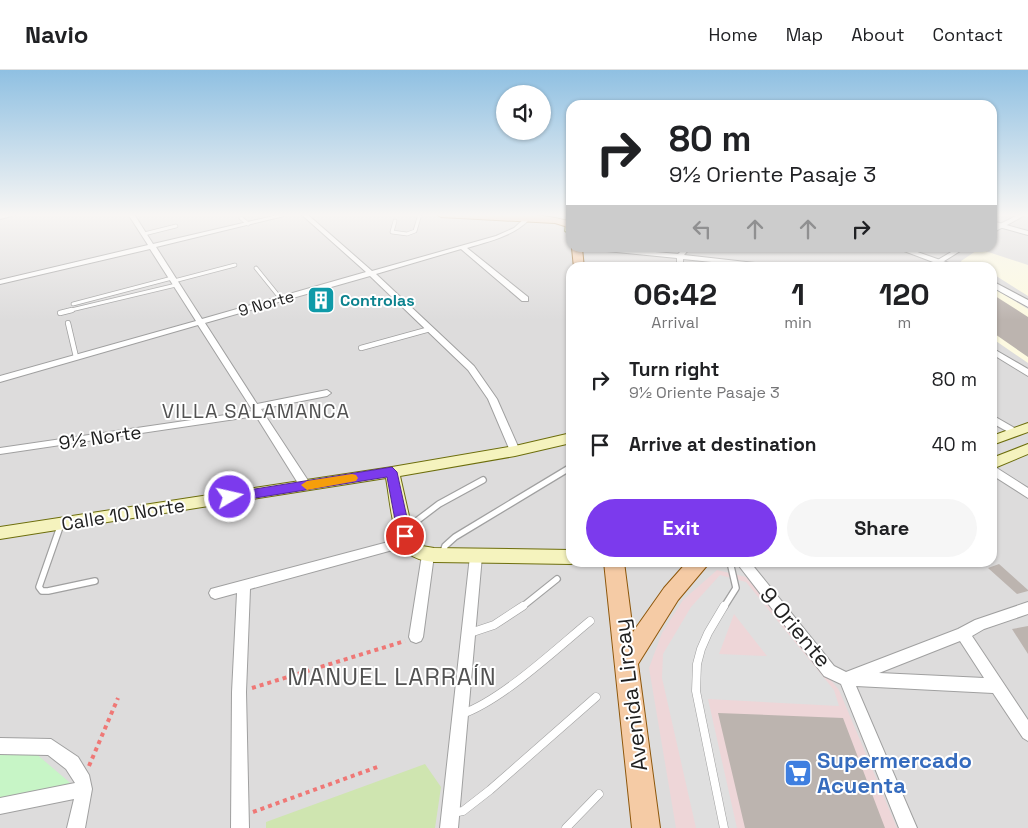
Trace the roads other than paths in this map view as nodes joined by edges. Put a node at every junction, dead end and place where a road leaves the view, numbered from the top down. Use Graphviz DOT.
graph roads {
  1 [pos="138,249"];
  2 [pos="154,249"];
  3 [pos="345,249"];
  4 [pos="457,249"];
  5 [pos="464,249"];
  6 [pos="638,252"];
  7 [pos="684,252"];
  8 [pos="912,252"];
  9 [pos="955,252"];
  10 [pos="680,256"];
  11 [pos="938,261"];
  12 [pos="680,262"];
  13 [pos="726,262"];
  14 [pos="941,262"];
  15 [pos="235,265"];
  16 [pos="256,268"];
  17 [pos="372,273"];
  18 [pos="174,281"];
  19 [pos="0,282"];
  20 [pos="997,286"];
  21 [pos="282,299"];
  22 [pos="525,299"];
  23 [pos="73,304"];
  24 [pos="1028,304"];
  25 [pos="60,313"];
  26 [pos="202,322"];
  27 [pos="68,323"];
  28 [pos="430,329"];
  29 [pos="361,348"];
  30 [pos="997,353"];
  31 [pos="76,357"];
  32 [pos="1028,373"];
  33 [pos="0,379"];
  34 [pos="326,393"];
  35 [pos="257,410"];
  36 [pos="997,421"];
  37 [pos="1028,427"];
  38 [pos="1015,432"];
  39 [pos="566,439"];
  40 [pos="997,439"];
  41 [pos="1028,449"];
  42 [pos="515,450"];
  43 [pos="0,451"];
  44 [pos="997,462"];
  45 [pos="566,470"];
  46 [pos="392,472"];
  47 [pos="997,472"];
  48 [pos="483,480"];
  49 [pos="305,485"];
  50 [pos="1028,494"];
  51 [pos="61,524"];
  52 [pos="0,533"];
  53 [pos="419,547"];
  54 [pos="476,556"];
  55 [pos="566,557"];
  56 [pos="615,567"];
  57 [pos="695,567"];
  58 [pos="731,567"];
  59 [pos="746,567"];
  60 [pos="557,579"];
  61 [pos="94,581"];
  62 [pos="244,586"];
  63 [pos="215,593"];
  64 [pos="1027,610"];
  65 [pos="590,621"];
  66 [pos="470,633"];
  67 [pos="962,634"];
  68 [pos="416,637"];
  69 [pos="626,662"];
  70 [pos="846,679"];
  71 [pos="997,686"];
  72 [pos="596,697"];
  73 [pos="461,714"];
  74 [pos="1028,734"];
  75 [pos="0,746"];
  76 [pos="84,785"];
  77 [pos="599,794"];
  78 [pos="0,806"];
  79 [pos="450,821"];
  80 [pos="240,822"];
  81 [pos="76,828"];
  82 [pos="566,828"];
  83 [pos="646,828"];
  84 [pos="724,828"];
  85 [pos="908,828"];
  1 -- 19 [label="street"];
  2 -- 18 [label="street"];
  3 -- 17 [label="street"];
  4 -- 17 [label="street, 9 Norte"];
  5 -- 22 [label="street"];
  6 -- 10 [label="street"];
  7 -- 10 [label="street"];
  8 -- 11 [label="street"];
  9 -- 11 [label="street"];
  10 -- 12 [label="street"];
  10 -- 13 [label="street"];
  11 -- 14 [label="street"];
  15 -- 18 [label="lane"];
  16 -- 21 [label="lane"];
  17 -- 21 [label="street, 9 Norte"];
  17 -- 28 [label="street"];
  18 -- 23 [label="lane"];
  18 -- 25 [label="lane"];
  18 -- 26 [label="street"];
  20 -- 24 [label="street"];
  21 -- 26 [label="street, 9 Norte"];
  26 -- 31 [label="street, 9 Norte"];
  26 -- 35 [label="street"];
  27 -- 31 [label="lane"];
  28 -- 29 [label="lane"];
  28 -- 42 [label="street"];
  30 -- 32 [label="street"];
  31 -- 33 [label="street, 9 Norte"];
  34 -- 35 [label="street, 9½ Norte"];
  35 -- 43 [label="street, 9½ Norte"];
  35 -- 49 [label="street"];
  36 -- 38 [label="street"];
  37 -- 38 [label="main road"];
  38 -- 40 [label="main road"];
  39 -- 42 [label="main road, Calle 10 Norte"];
  41 -- 44 [label="main road"];
  42 -- 46 [label="main road, Calle 10 Norte"];
  45 -- 53 [label="lane"];
  46 -- 49 [label="main road, Calle 10 Norte"];
  46 -- 53 [label="main road"];
  47 -- 50 [label="street"];
  48 -- 53 [label="lane"];
  49 -- 51 [label="main road, Calle 10 Norte"];
  51 -- 52 [label="main road, Calle 10 Norte"];
  51 -- 61 [label="lane"];
  53 -- 54 [label="main road"];
  53 -- 62 [label="street"];
  53 -- 68 [label="street"];
  54 -- 55 [label="main road"];
  54 -- 66 [label="street"];
  56 -- 69 [label="main road, Avenida Lircay"];
  57 -- 69 [label="main road"];
  58 -- 84 [label="lane"];
  59 -- 70 [label="street, 9 Oriente"];
  60 -- 66 [label="lane"];
  62 -- 63 [label="street"];
  62 -- 80 [label="street"];
  64 -- 67 [label="street"];
  65 -- 73 [label="lane"];
  66 -- 73 [label="street"];
  67 -- 70 [label="street"];
  67 -- 71 [label="street"];
  69 -- 83 [label="main road, Avenida Lircay"];
  70 -- 71 [label="street"];
  70 -- 85 [label="street, 9 Oriente"];
  71 -- 74 [label="street"];
  72 -- 79 [label="lane"];
  73 -- 79 [label="street"];
  75 -- 76 [label="street"];
  76 -- 78 [label="street"];
  76 -- 81 [label="street"];
  77 -- 82 [label="lane"];
}
